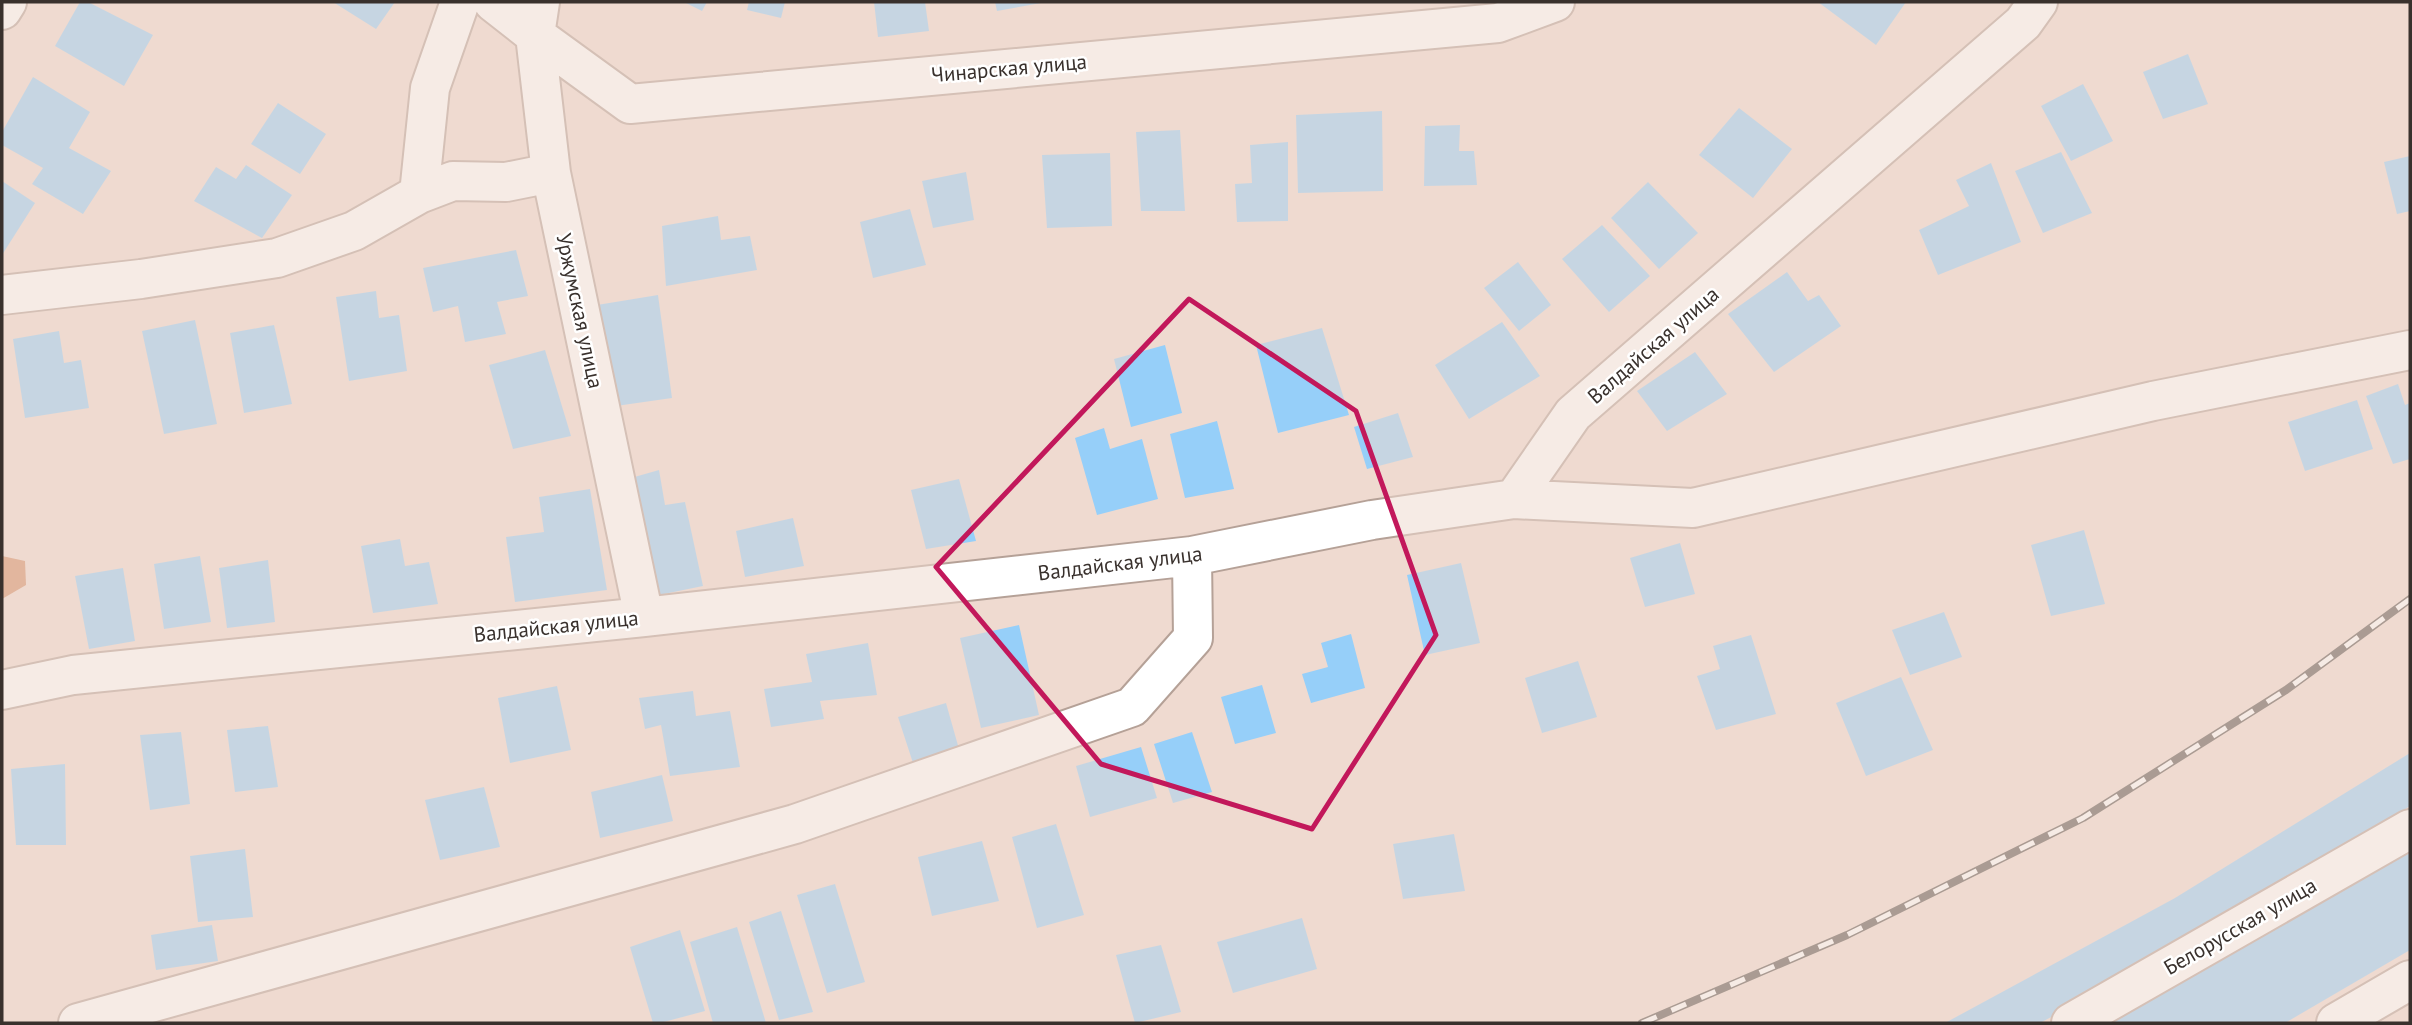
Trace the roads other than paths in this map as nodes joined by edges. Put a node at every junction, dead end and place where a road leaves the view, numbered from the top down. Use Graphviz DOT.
graph roads {
  1 [pos="7,2"];
  2 [pos="460,2"];
  3 [pos="494,2"];
  4 [pos="1555,2"];
  5 [pos="2038,2"];
  6 [pos="2,10"];
  7 [pos="537,19"];
  8 [pos="551,173"];
  9 [pos="419,194"];
  10 [pos="2,295"];
  11 [pos="2410,350"];
  12 [pos="1514,499"];
  13 [pos="1192,556"];
  14 [pos="644,617"];
  15 [pos="2,690"];
  16 [pos="2410,829"];
  17 [pos="2410,980"];
  18 [pos="78,1023"];
  19 [pos="2070,1023"];
  20 [pos="2336,1023"];
  1 -- 6 [label="street"];
  2 -- 9 [label="street"];
  3 -- 7 [label="street, Чинарская улица"];
  4 -- 7 [label="street, Чинарская улица"];
  5 -- 12 [label="street, Валдайская улица"];
  7 -- 8 [label="street, Уржумская улица"];
  8 -- 9 [label="street"];
  8 -- 14 [label="street, Уржумская улица"];
  9 -- 10 [label="street"];
  11 -- 12 [label="street"];
  12 -- 13 [label="street, Валдайская улица"];
  13 -- 14 [label="street, Валдайская улица"];
  13 -- 18 [label="street"];
  14 -- 15 [label="street, Валдайская улица"];
  16 -- 19 [label="street, Белорусская улица"];
  17 -- 20 [label="street"];
}
